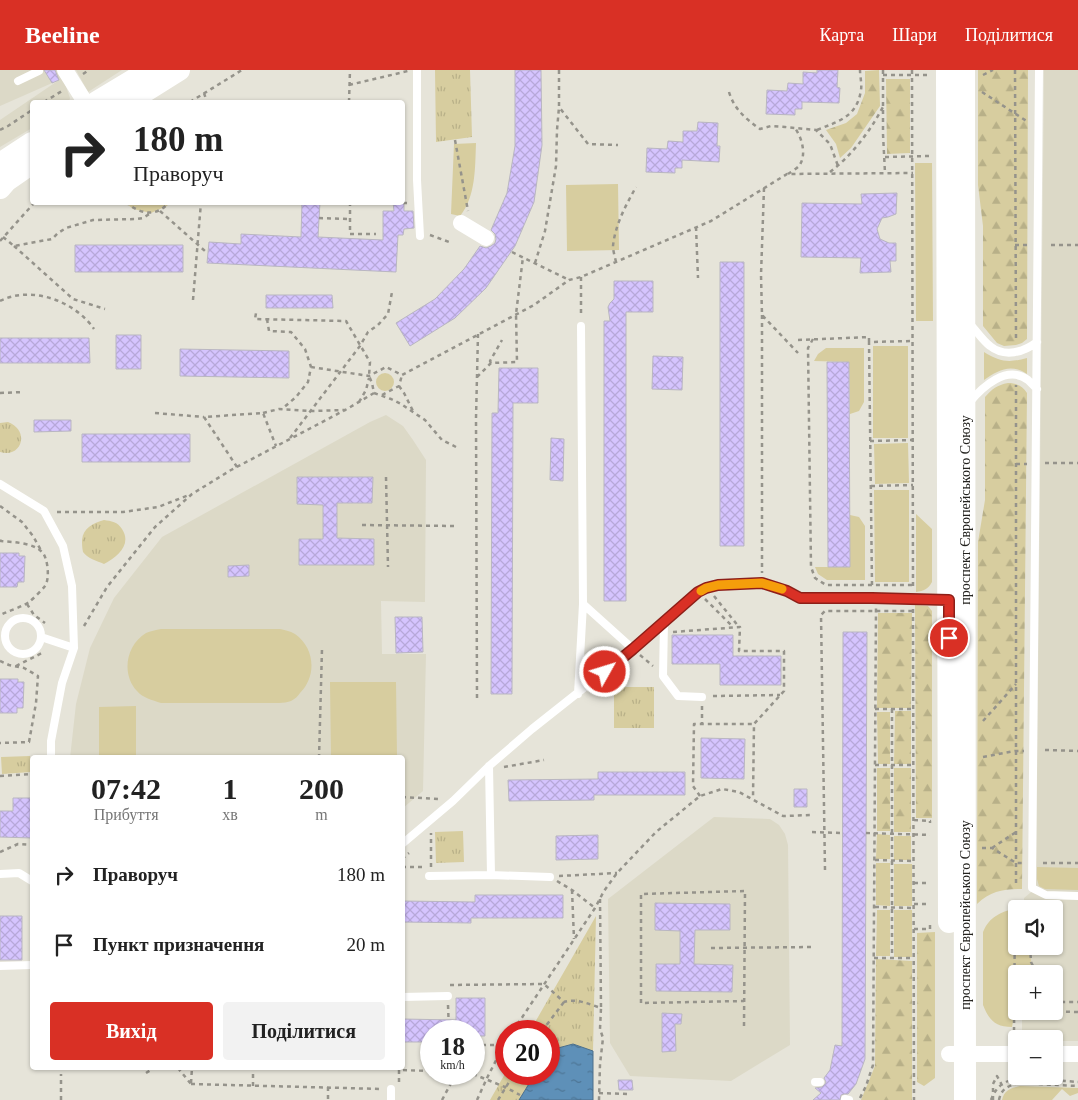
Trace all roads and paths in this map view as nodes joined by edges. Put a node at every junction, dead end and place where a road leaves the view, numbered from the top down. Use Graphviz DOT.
graph roads {
  1 [pos="65,70"];
  2 [pos="150,70"];
  3 [pos="180,70"];
  4 [pos="242,70"];
  5 [pos="350,70"];
  6 [pos="411,70"];
  7 [pos="417,70"];
  8 [pos="559,70"];
  9 [pos="860,70"];
  10 [pos="883,70"];
  11 [pos="912,70"];
  12 [pos="993,70"];
  13 [pos="1015,70"];
  14 [pos="1039,70"];
  15 [pos="38,71"];
  16 [pos="939,72"];
  17 [pos="971,74"];
  18 [pos="883,75"];
  19 [pos="912,76"];
  20 [pos="18,81"];
  21 [pos="349,85"];
  22 [pos="977,88"];
  23 [pos="728,92"];
  24 [pos="204,93"];
  25 [pos="83,100"];
  26 [pos="100,100"];
  27 [pos="131,100"];
  28 [pos="193,100"];
  29 [pos="206,100"];
  30 [pos="349,100"];
  31 [pos="559,107"];
  32 [pos="883,107"];
  33 [pos="30,111"];
  34 [pos="1015,114"];
  35 [pos="1031,124"];
  36 [pos="795,128"];
  37 [pos="0,130"];
  38 [pos="816,130"];
  39 [pos="455,140"];
  40 [pos="30,144"];
  41 [pos="618,145"];
  42 [pos="912,156"];
  43 [pos="930,156"];
  44 [pos="885,158"];
  45 [pos="0,164"];
  46 [pos="30,164"];
  47 [pos="838,166"];
  48 [pos="829,173"];
  49 [pos="885,173"];
  50 [pos="912,173"];
  51 [pos="787,174"];
  52 [pos="636,187"];
  53 [pos="0,188"];
  54 [pos="764,188"];
  55 [pos="32,205"];
  56 [pos="129,205"];
  57 [pos="167,205"];
  58 [pos="201,205"];
  59 [pos="350,205"];
  60 [pos="160,211"];
  61 [pos="151,213"];
  62 [pos="319,218"];
  63 [pos="465,218"];
  64 [pos="350,219"];
  65 [pos="696,227"];
  66 [pos="376,234"];
  67 [pos="420,236"];
  68 [pos="3,237"];
  69 [pos="486,238"];
  70 [pos="0,241"];
  71 [pos="449,242"];
  72 [pos="198,245"];
  73 [pos="1015,245"];
  74 [pos="1030,245"];
  75 [pos="1051,245"];
  76 [pos="1078,245"];
  77 [pos="14,246"];
  78 [pos="204,251"];
  79 [pos="512,252"];
  80 [pos="524,258"];
  81 [pos="616,262"];
  82 [pos="535,263"];
  83 [pos="581,277"];
  84 [pos="698,278"];
  85 [pos="569,280"];
  86 [pos="392,292"];
  87 [pos="193,300"];
  88 [pos="0,301"];
  89 [pos="105,309"];
  90 [pos="256,313"];
  91 [pos="516,314"];
  92 [pos="762,315"];
  93 [pos="965,318"];
  94 [pos="267,320"];
  95 [pos="582,326"];
  96 [pos="94,328"];
  97 [pos="478,334"];
  98 [pos="813,339"];
  99 [pos="502,340"];
  100 [pos="798,340"];
  101 [pos="913,341"];
  102 [pos="870,342"];
  103 [pos="1037,342"];
  104 [pos="1016,345"];
  105 [pos="360,346"];
  106 [pos="798,353"];
  107 [pos="492,363"];
  108 [pos="311,367"];
  109 [pos="339,372"];
  110 [pos="402,375"];
  111 [pos="369,376"];
  112 [pos="477,377"];
  113 [pos="1016,384"];
  114 [pos="399,386"];
  115 [pos="1037,389"];
  116 [pos="23,392"];
  117 [pos="0,393"];
  118 [pos="374,394"];
  119 [pos="381,396"];
  120 [pos="359,402"];
  121 [pos="965,408"];
  122 [pos="282,409"];
  123 [pos="347,410"];
  124 [pos="310,411"];
  125 [pos="413,412"];
  126 [pos="156,413"];
  127 [pos="263,414"];
  128 [pos="204,417"];
  129 [pos="289,440"];
  130 [pos="913,440"];
  131 [pos="870,441"];
  132 [pos="276,446"];
  133 [pos="456,447"];
  134 [pos="1045,463"];
  135 [pos="1078,463"];
  136 [pos="1016,464"];
  137 [pos="1028,464"];
  138 [pos="237,467"];
  139 [pos="386,477"];
  140 [pos="0,484"];
  141 [pos="913,485"];
  142 [pos="871,486"];
  143 [pos="192,494"];
  144 [pos="0,506"];
  145 [pos="44,511"];
  146 [pos="362,525"];
  147 [pos="387,525"];
  148 [pos="457,526"];
  149 [pos="0,540"];
  150 [pos="42,552"];
  151 [pos="388,567"];
  152 [pos="762,583"];
  153 [pos="872,585"];
  154 [pos="913,585"];
  155 [pos="706,588"];
  156 [pos="698,592"];
  157 [pos="874,598"];
  158 [pos="913,599"];
  159 [pos="949,600"];
  160 [pos="27,604"];
  161 [pos="583,604"];
  162 [pos="876,611"];
  163 [pos="913,611"];
  164 [pos="0,615"];
  165 [pos="664,622"];
  166 [pos="45,623"];
  167 [pos="740,627"];
  168 [pos="733,628"];
  169 [pos="664,633"];
  170 [pos="41,637"];
  171 [pos="74,648"];
  172 [pos="322,649"];
  173 [pos="633,649"];
  174 [pos="42,653"];
  175 [pos="0,661"];
  176 [pos="15,666"];
  177 [pos="663,676"];
  178 [pos="1016,684"];
  179 [pos="578,694"];
  180 [pos="780,695"];
  181 [pos="702,697"];
  182 [pos="477,698"];
  183 [pos="892,709"];
  184 [pos="876,710"];
  185 [pos="914,710"];
  186 [pos="702,724"];
  187 [pos="754,724"];
  188 [pos="981,724"];
  189 [pos="0,743"];
  190 [pos="1045,750"];
  191 [pos="1015,751"];
  192 [pos="1026,751"];
  193 [pos="1078,751"];
  194 [pos="51,755"];
  195 [pos="319,755"];
  196 [pos="982,757"];
  197 [pos="544,760"];
  198 [pos="875,765"];
  199 [pos="892,765"];
  200 [pos="914,765"];
  201 [pos="489,766"];
  202 [pos="502,768"];
  203 [pos="30,774"];
  204 [pos="0,776"];
  205 [pos="405,796"];
  206 [pos="700,796"];
  207 [pos="753,798"];
  208 [pos="453,800"];
  209 [pos="812,816"];
  210 [pos="914,820"];
  211 [pos="812,832"];
  212 [pos="825,832"];
  213 [pos="841,832"];
  214 [pos="1016,832"];
  215 [pos="866,833"];
  216 [pos="875,833"];
  217 [pos="892,833"];
  218 [pos="914,834"];
  219 [pos="424,840"];
  220 [pos="405,841"];
  221 [pos="30,845"];
  222 [pos="982,848"];
  223 [pos="992,848"];
  224 [pos="0,852"];
  225 [pos="410,852"];
  226 [pos="405,856"];
  227 [pos="875,860"];
  228 [pos="892,861"];
  229 [pos="914,862"];
  230 [pos="1043,863"];
  231 [pos="1016,864"];
  232 [pos="1078,864"];
  233 [pos="431,866"];
  234 [pos="439,866"];
  235 [pos="405,867"];
  236 [pos="825,870"];
  237 [pos="617,872"];
  238 [pos="0,874"];
  239 [pos="490,875"];
  240 [pos="429,876"];
  241 [pos="550,877"];
  242 [pos="30,880"];
  243 [pos="914,883"];
  244 [pos="930,883"];
  245 [pos="1016,883"];
  246 [pos="572,890"];
  247 [pos="1078,896"];
  248 [pos="600,899"];
  249 [pos="930,904"];
  250 [pos="914,906"];
  251 [pos="875,907"];
  252 [pos="892,907"];
  253 [pos="595,908"];
  254 [pos="914,929"];
  255 [pos="930,929"];
  256 [pos="574,940"];
  257 [pos="814,947"];
  258 [pos="711,948"];
  259 [pos="745,948"];
  260 [pos="874,958"];
  261 [pos="892,958"];
  262 [pos="914,958"];
  263 [pos="30,965"];
  264 [pos="0,966"];
  265 [pos="544,984"];
  266 [pos="448,996"];
  267 [pos="405,997"];
  268 [pos="564,1002"];
  269 [pos="744,1002"];
  270 [pos="1063,1002"];
  271 [pos="1078,1002"];
  272 [pos="601,1008"];
  273 [pos="1063,1012"];
  274 [pos="1078,1012"];
  275 [pos="449,1020"];
  276 [pos="520,1020"];
  277 [pos="550,1020"];
  278 [pos="1015,1020"];
  279 [pos="744,1026"];
  280 [pos="1014,1030"];
  281 [pos="957,1054"];
  282 [pos="1008,1054"];
  283 [pos="1063,1054"];
  284 [pos="1078,1054"];
  285 [pos="495,1062"];
  286 [pos="151,1070"];
  287 [pos="180,1070"];
  288 [pos="192,1070"];
  289 [pos="253,1070"];
  290 [pos="420,1071"];
  291 [pos="146,1073"];
  292 [pos="61,1074"];
  293 [pos="486,1078"];
  294 [pos="1078,1082"];
  295 [pos="191,1084"];
  296 [pos="450,1085"];
  297 [pos="1002,1085"];
  298 [pos="253,1086"];
  299 [pos="505,1086"];
  300 [pos="1078,1086"];
  301 [pos="328,1087"];
  302 [pos="391,1089"];
  303 [pos="1004,1089"];
  304 [pos="598,1093"];
  305 [pos="630,1094"];
  306 [pos="993,1094"];
  307 [pos="520,1095"];
  308 [pos="61,1100"];
  309 [pos="328,1100"];
  310 [pos="391,1100"];
  311 [pos="442,1100"];
  312 [pos="477,1100"];
  313 [pos="498,1100"];
  314 [pos="599,1100"];
  315 [pos="859,1100"];
  316 [pos="914,1100"];
  317 [pos="950,1100"];
  318 [pos="965,1100"];
  319 [pos="992,1100"];
  320 [pos="999,1100"];
  1 -- 25 [label="street"];
  2 -- 26 [label="main road"];
  3 -- 27 [label="main road"];
  4 -- 24 [label="path"];
  5 -- 21 [label="path"];
  6 -- 21 [label="path"];
  7 -- 67 [label="lane"];
  8 -- 31 [label="path"];
  9 -- 38 [label="path"];
  10 -- 18 [label="path"];
  11 -- 19 [label="path"];
  12 -- 17 [label="path"];
  13 -- 34 [label="path"];
  14 -- 103 [label="lane"];
  15 -- 20 [label="lane"];
  16 -- 19 [label="path"];
  16 -- 159 [label="main road, проспект Європейського Союзу"];
  17 -- 93 [label="main road, проспект Європейського Союзу"];
  18 -- 19 [label="path"];
  18 -- 32 [label="path"];
  19 -- 42 [label="path"];
  21 -- 30 [label="path"];
  22 -- 34 [label="path"];
  23 -- 36 [label="path"];
  24 -- 28 [label="path"];
  24 -- 29 [label="path"];
  31 -- 41 [label="path"];
  31 -- 82 [label="path"];
  32 -- 44 [label="path"];
  32 -- 47 [label="path"];
  33 -- 37 [label="path"];
  34 -- 35 [label="path"];
  34 -- 73 [label="path"];
  36 -- 38 [label="path"];
  36 -- 51 [label="path"];
  38 -- 47 [label="path"];
  39 -- 63 [label="path"];
  40 -- 45 [label="main road"];
  42 -- 43 [label="path"];
  42 -- 44 [label="path"];
  42 -- 50 [label="path"];
  44 -- 49 [label="path"];
  46 -- 53 [label="main road"];
  47 -- 48 [label="path"];
  48 -- 49 [label="path"];
  48 -- 51 [label="path"];
  49 -- 50 [label="path"];
  50 -- 101 [label="path"];
  51 -- 54 [label="path"];
  52 -- 81 [label="path"];
  54 -- 65 [label="path"];
  54 -- 92 [label="path"];
  55 -- 68 [label="path"];
  56 -- 61 [label="path"];
  57 -- 60 [label="path"];
  58 -- 72 [label="path"];
  59 -- 64 [label="path"];
  60 -- 61 [label="path"];
  60 -- 72 [label="path"];
  61 -- 77 [label="path"];
  62 -- 64 [label="path"];
  63 -- 69 [label="street"];
  64 -- 66 [label="path"];
  65 -- 81 [label="path"];
  65 -- 84 [label="path"];
  67 -- 71 [label="path"];
  68 -- 70 [label="path"];
  68 -- 77 [label="path"];
  72 -- 78 [label="path"];
  72 -- 87 [label="path"];
  73 -- 74 [label="path"];
  73 -- 104 [label="path"];
  75 -- 76 [label="path"];
  77 -- 89 [label="path"];
  79 -- 80 [label="path"];
  80 -- 82 [label="path"];
  80 -- 91 [label="path"];
  81 -- 83 [label="path"];
  82 -- 85 [label="path"];
  83 -- 85 [label="path"];
  83 -- 95 [label="path"];
  85 -- 91 [label="path"];
  86 -- 105 [label="path"];
  88 -- 96 [label="path"];
  90 -- 94 [label="path"];
  91 -- 97 [label="path"];
  91 -- 107 [label="path"];
  92 -- 106 [label="path"];
  92 -- 152 [label="path"];
  93 -- 103 [label="lane"];
  93 -- 121 [label="main road, проспект Європейського Союзу"];
  94 -- 105 [label="path"];
  94 -- 108 [label="path"];
  95 -- 161 [label="lane"];
  97 -- 110 [label="path"];
  97 -- 112 [label="path"];
  98 -- 100 [label="path"];
  98 -- 102 [label="path"];
  98 -- 153 [label="path"];
  99 -- 107 [label="path"];
  101 -- 102 [label="path"];
  101 -- 130 [label="path"];
  102 -- 131 [label="path"];
  103 -- 115 [label="lane"];
  105 -- 109 [label="path"];
  105 -- 111 [label="path"];
  107 -- 112 [label="path"];
  108 -- 109 [label="path"];
  108 -- 122 [label="path"];
  109 -- 111 [label="path"];
  109 -- 124 [label="path"];
  110 -- 111 [label="path"];
  110 -- 114 [label="path"];
  111 -- 118 [label="path"];
  111 -- 120 [label="path"];
  112 -- 182 [label="path"];
  113 -- 136 [label="path"];
  114 -- 119 [label="path"];
  114 -- 125 [label="path"];
  115 -- 121 [label="lane"];
  115 -- 247 [label="lane"];
  116 -- 117 [label="path"];
  118 -- 119 [label="path"];
  118 -- 120 [label="path"];
  119 -- 125 [label="path"];
  120 -- 123 [label="path"];
  121 -- 281 [label="main road, проспект Європейського Союзу"];
  122 -- 124 [label="path"];
  122 -- 127 [label="path"];
  123 -- 124 [label="path"];
  123 -- 129 [label="path"];
  124 -- 129 [label="path"];
  125 -- 133 [label="path"];
  126 -- 128 [label="path"];
  127 -- 128 [label="path"];
  127 -- 132 [label="path"];
  128 -- 138 [label="path"];
  129 -- 132 [label="path"];
  130 -- 131 [label="path"];
  130 -- 141 [label="path"];
  131 -- 142 [label="path"];
  132 -- 138 [label="path"];
  134 -- 135 [label="path"];
  136 -- 137 [label="path"];
  136 -- 178 [label="path"];
  138 -- 143 [label="path"];
  139 -- 147 [label="path"];
  140 -- 145 [label="lane"];
  141 -- 142 [label="path"];
  141 -- 154 [label="path"];
  142 -- 153 [label="path"];
  143 -- 145 [label="path"];
  143 -- 171 [label="path"];
  144 -- 150 [label="path"];
  145 -- 171 [label="lane"];
  146 -- 147 [label="path"];
  147 -- 148 [label="path"];
  147 -- 151 [label="path"];
  149 -- 150 [label="path"];
  150 -- 160 [label="path"];
  152 -- 155 [label="lane"];
  152 -- 157 [label="lane"];
  153 -- 154 [label="path"];
  153 -- 157 [label="path"];
  154 -- 158 [label="path"];
  155 -- 156 [label="lane"];
  155 -- 167 [label="path"];
  156 -- 165 [label="lane"];
  156 -- 168 [label="path"];
  157 -- 158 [label="lane"];
  157 -- 162 [label="path"];
  158 -- 159 [label="lane"];
  158 -- 163 [label="path"];
  159 -- 281 [label="main road, проспект Європейського Союзу"];
  160 -- 164 [label="path"];
  160 -- 166 [label="path"];
  161 -- 173 [label="lane"];
  161 -- 179 [label="lane"];
  162 -- 163 [label="path"];
  162 -- 184 [label="path"];
  162 -- 212 [label="path"];
  163 -- 185 [label="path"];
  165 -- 169 [label="lane"];
  165 -- 173 [label="lane"];
  167 -- 168 [label="path"];
  167 -- 180 [label="path"];
  168 -- 169 [label="path"];
  169 -- 177 [label="lane"];
  170 -- 170 [label="lane"];
  170 -- 171 [label="lane"];
  171 -- 194 [label="lane"];
  172 -- 195 [label="path"];
  173 -- 177 [label="path"];
  173 -- 179 [label="lane"];
  174 -- 176 [label="path"];
  175 -- 176 [label="path"];
  176 -- 189 [label="path"];
  177 -- 181 [label="lane"];
  178 -- 188 [label="path"];
  178 -- 191 [label="path"];
  179 -- 201 [label="lane"];
  180 -- 181 [label="path"];
  180 -- 187 [label="path"];
  181 -- 186 [label="path"];
  183 -- 184 [label="path"];
  183 -- 185 [label="path"];
  183 -- 199 [label="path"];
  184 -- 198 [label="path"];
  185 -- 200 [label="path"];
  186 -- 187 [label="path"];
  186 -- 206 [label="path"];
  187 -- 207 [label="path"];
  190 -- 193 [label="path"];
  191 -- 192 [label="path"];
  191 -- 196 [label="path"];
  191 -- 214 [label="path"];
  197 -- 202 [label="path"];
  198 -- 199 [label="path"];
  198 -- 216 [label="path"];
  199 -- 200 [label="path"];
  199 -- 217 [label="path"];
  200 -- 210 [label="path"];
  201 -- 208 [label="lane"];
  201 -- 239 [label="lane"];
  203 -- 204 [label="path"];
  205 -- 208 [label="path"];
  206 -- 207 [label="path"];
  206 -- 237 [label="path"];
  207 -- 209 [label="path"];
  208 -- 220 [label="lane"];
  210 -- 218 [label="path"];
  210 -- 218 [label="path"];
  211 -- 212 [label="path"];
  212 -- 213 [label="path"];
  212 -- 236 [label="path"];
  214 -- 223 [label="path"];
  214 -- 231 [label="path"];
  215 -- 216 [label="path"];
  216 -- 217 [label="path"];
  216 -- 227 [label="path"];
  217 -- 218 [label="path"];
  217 -- 228 [label="path"];
  218 -- 229 [label="path"];
  219 -- 233 [label="path"];
  221 -- 224 [label="path"];
  222 -- 223 [label="path"];
  223 -- 231 [label="path"];
  225 -- 226 [label="path"];
  227 -- 228 [label="path"];
  227 -- 251 [label="path"];
  228 -- 229 [label="path"];
  228 -- 252 [label="path"];
  229 -- 243 [label="path"];
  230 -- 232 [label="path"];
  231 -- 245 [label="path"];
  233 -- 234 [label="path"];
  233 -- 235 [label="path"];
  237 -- 241 [label="path"];
  237 -- 248 [label="path"];
  238 -- 242 [label="lane"];
  239 -- 240 [label="lane"];
  239 -- 241 [label="lane"];
  241 -- 246 [label="path"];
  243 -- 244 [label="path"];
  243 -- 250 [label="path"];
  246 -- 253 [label="path"];
  246 -- 256 [label="path"];
  248 -- 253 [label="path"];
  248 -- 272 [label="path"];
  249 -- 250 [label="path"];
  250 -- 252 [label="path"];
  250 -- 254 [label="path"];
  251 -- 252 [label="path"];
  251 -- 260 [label="path"];
  252 -- 261 [label="path"];
  253 -- 256 [label="path"];
  254 -- 255 [label="path"];
  254 -- 262 [label="path"];
  256 -- 265 [label="path"];
  257 -- 259 [label="path"];
  258 -- 259 [label="path"];
  259 -- 269 [label="path"];
  259 -- 269 [label="path"];
  260 -- 261 [label="path"];
  260 -- 315 [label="path"];
  261 -- 262 [label="path"];
  262 -- 316 [label="path"];
  263 -- 264 [label="lane"];
  265 -- 266 [label="path"];
  265 -- 268 [label="path"];
  265 -- 276 [label="path"];
  266 -- 267 [label="lane"];
  266 -- 275 [label="path"];
  268 -- 272 [label="path"];
  268 -- 277 [label="path"];
  269 -- 279 [label="path"];
  270 -- 271 [label="path"];
  272 -- 304 [label="path"];
  273 -- 274 [label="path"];
  278 -- 280 [label="path"];
  281 -- 282 [label="street"];
  281 -- 317 [label="main road, проспект Європейського Союзу"];
  281 -- 318 [label="main road, проспект Європейського Союзу"];
  283 -- 284 [label="street"];
  285 -- 293 [label="path"];
  286 -- 291 [label="path"];
  287 -- 295 [label="path"];
  288 -- 295 [label="path"];
  289 -- 298 [label="path"];
  290 -- 302 [label="path"];
  292 -- 308 [label="path"];
  293 -- 299 [label="path"];
  293 -- 312 [label="path"];
  294 -- 297 [label="path"];
  295 -- 298 [label="path"];
  296 -- 311 [label="path"];
  297 -- 303 [label="path"];
  297 -- 306 [label="path"];
  297 -- 306 [label="path"];
  298 -- 301 [label="path"];
  299 -- 307 [label="path"];
  299 -- 313 [label="path"];
  300 -- 303 [label="path"];
  301 -- 302 [label="path"];
  301 -- 309 [label="path"];
  302 -- 310 [label="lane"];
  303 -- 320 [label="path"];
  304 -- 305 [label="path"];
  304 -- 314 [label="path"];
  306 -- 319 [label="path"];
}
